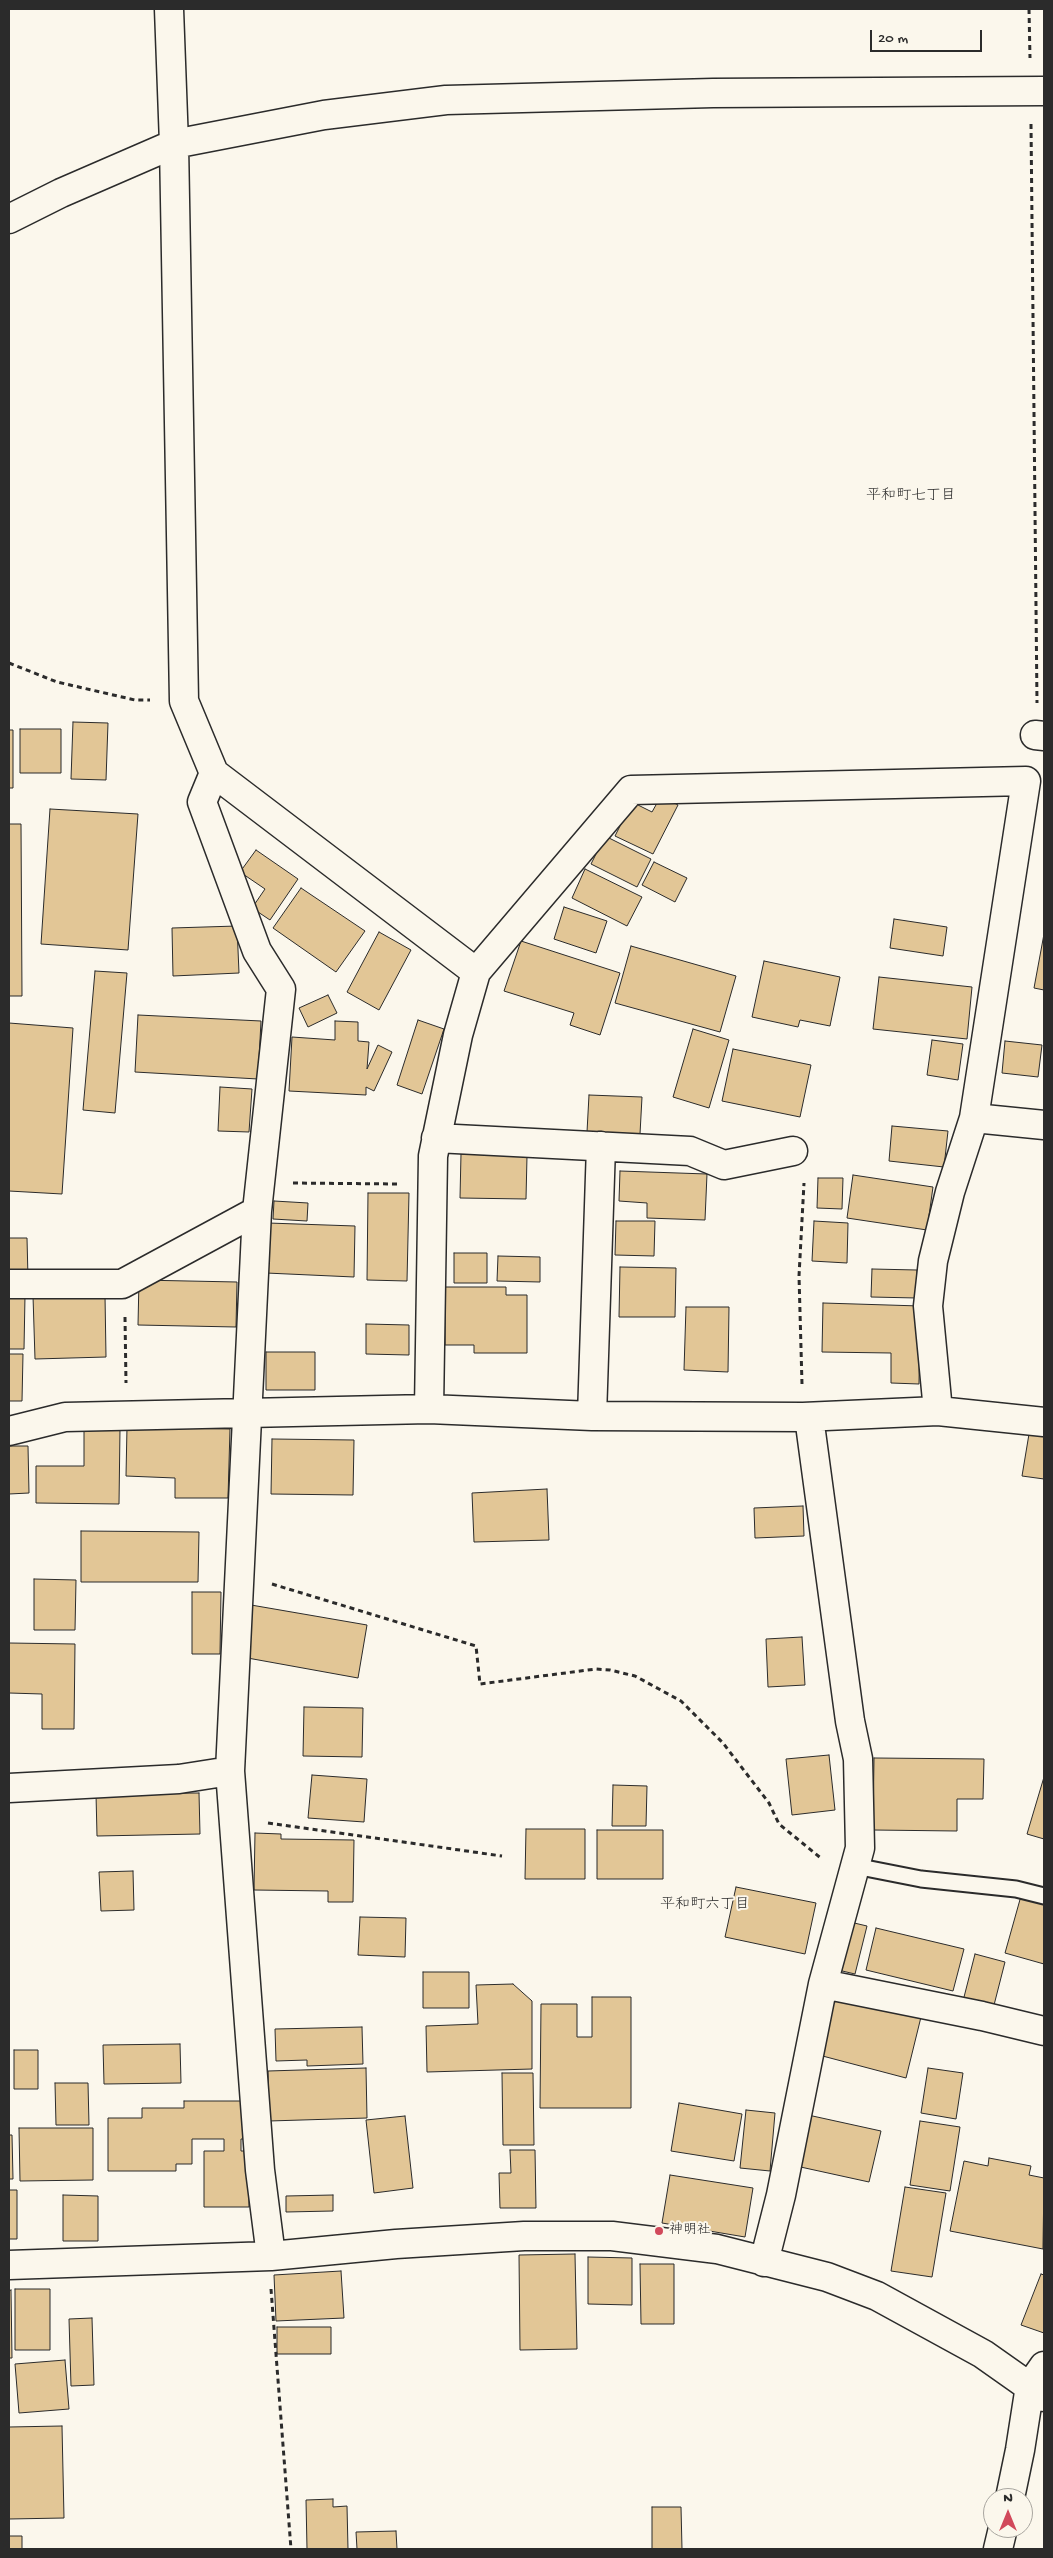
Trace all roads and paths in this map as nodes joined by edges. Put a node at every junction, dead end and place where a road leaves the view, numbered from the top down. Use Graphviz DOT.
graph roads {
  1 [pos="169,9"];
  2 [pos="1029,9"];
  3 [pos="1037,91"];
  4 [pos="174,144"];
  5 [pos="9,220"];
  6 [pos="9,663"];
  7 [pos="184,701"];
  8 [pos="1040,735"];
  9 [pos="214,773"];
  10 [pos="476,972"];
  11 [pos="974,1118"];
  12 [pos="1044,1125"];
  13 [pos="436,1138"];
  14 [pos="602,1146"];
  15 [pos="793,1151"];
  16 [pos="260,1183"];
  17 [pos="804,1183"];
  18 [pos="432,1184"];
  19 [pos="257,1211"];
  20 [pos="9,1284"];
  21 [pos="122,1284"];
  22 [pos="429,1409"];
  23 [pos="938,1410"];
  24 [pos="246,1411"];
  25 [pos="126,1415"];
  26 [pos="592,1416"];
  27 [pos="806,1417"];
  28 [pos="1044,1422"];
  29 [pos="9,1431"];
  30 [pos="240,1573"];
  31 [pos="230,1771"];
  32 [pos="9,1788"];
  33 [pos="232,1819"];
  34 [pos="502,1856"];
  35 [pos="852,1874"];
  36 [pos="1044,1896"];
  37 [pos="823,1984"];
  38 [pos="1044,2031"];
  39 [pos="270,2256"];
  40 [pos="764,2262"];
  41 [pos="9,2265"];
  42 [pos="1040,2383"];
  43 [pos="1012,2488"];
  44 [pos="291,2549"];
  1 -- 4 [label="street"];
  2 -- 3 [label="path"];
  3 -- 4 [label="street"];
  3 -- 8 [label="path"];
  4 -- 5 [label="street"];
  4 -- 7 [label="street"];
  6 -- 7 [label="path"];
  7 -- 9 [label="street"];
  9 -- 10 [label="street"];
  9 -- 16 [label="street"];
  10 -- 11 [label="street"];
  10 -- 13 [label="street"];
  11 -- 12 [label="street"];
  11 -- 23 [label="street"];
  13 -- 14 [label="street"];
  13 -- 18 [label="street"];
  14 -- 15 [label="street"];
  14 -- 26 [label="street"];
  16 -- 18 [label="path"];
  16 -- 19 [label="street"];
  17 -- 27 [label="path"];
  18 -- 22 [label="street"];
  19 -- 21 [label="street"];
  19 -- 24 [label="street"];
  20 -- 21 [label="street"];
  21 -- 25 [label="path"];
  22 -- 24 [label="street"];
  22 -- 26 [label="street"];
  23 -- 27 [label="street"];
  23 -- 28 [label="street"];
  24 -- 25 [label="street"];
  24 -- 30 [label="street"];
  25 -- 29 [label="street"];
  26 -- 27 [label="street"];
  27 -- 35 [label="street"];
  30 -- 31 [label="street"];
  30 -- 35 [label="path"];
  31 -- 32 [label="street"];
  31 -- 33 [label="street"];
  33 -- 34 [label="path"];
  33 -- 39 [label="street"];
  35 -- 36 [label="lane"];
  35 -- 37 [label="street"];
  37 -- 38 [label="street"];
  37 -- 40 [label="street"];
  39 -- 40 [label="street"];
  39 -- 41 [label="street"];
  39 -- 44 [label="path"];
  40 -- 42 [label="street"];
  42 -- 43 [label="street"];
}
